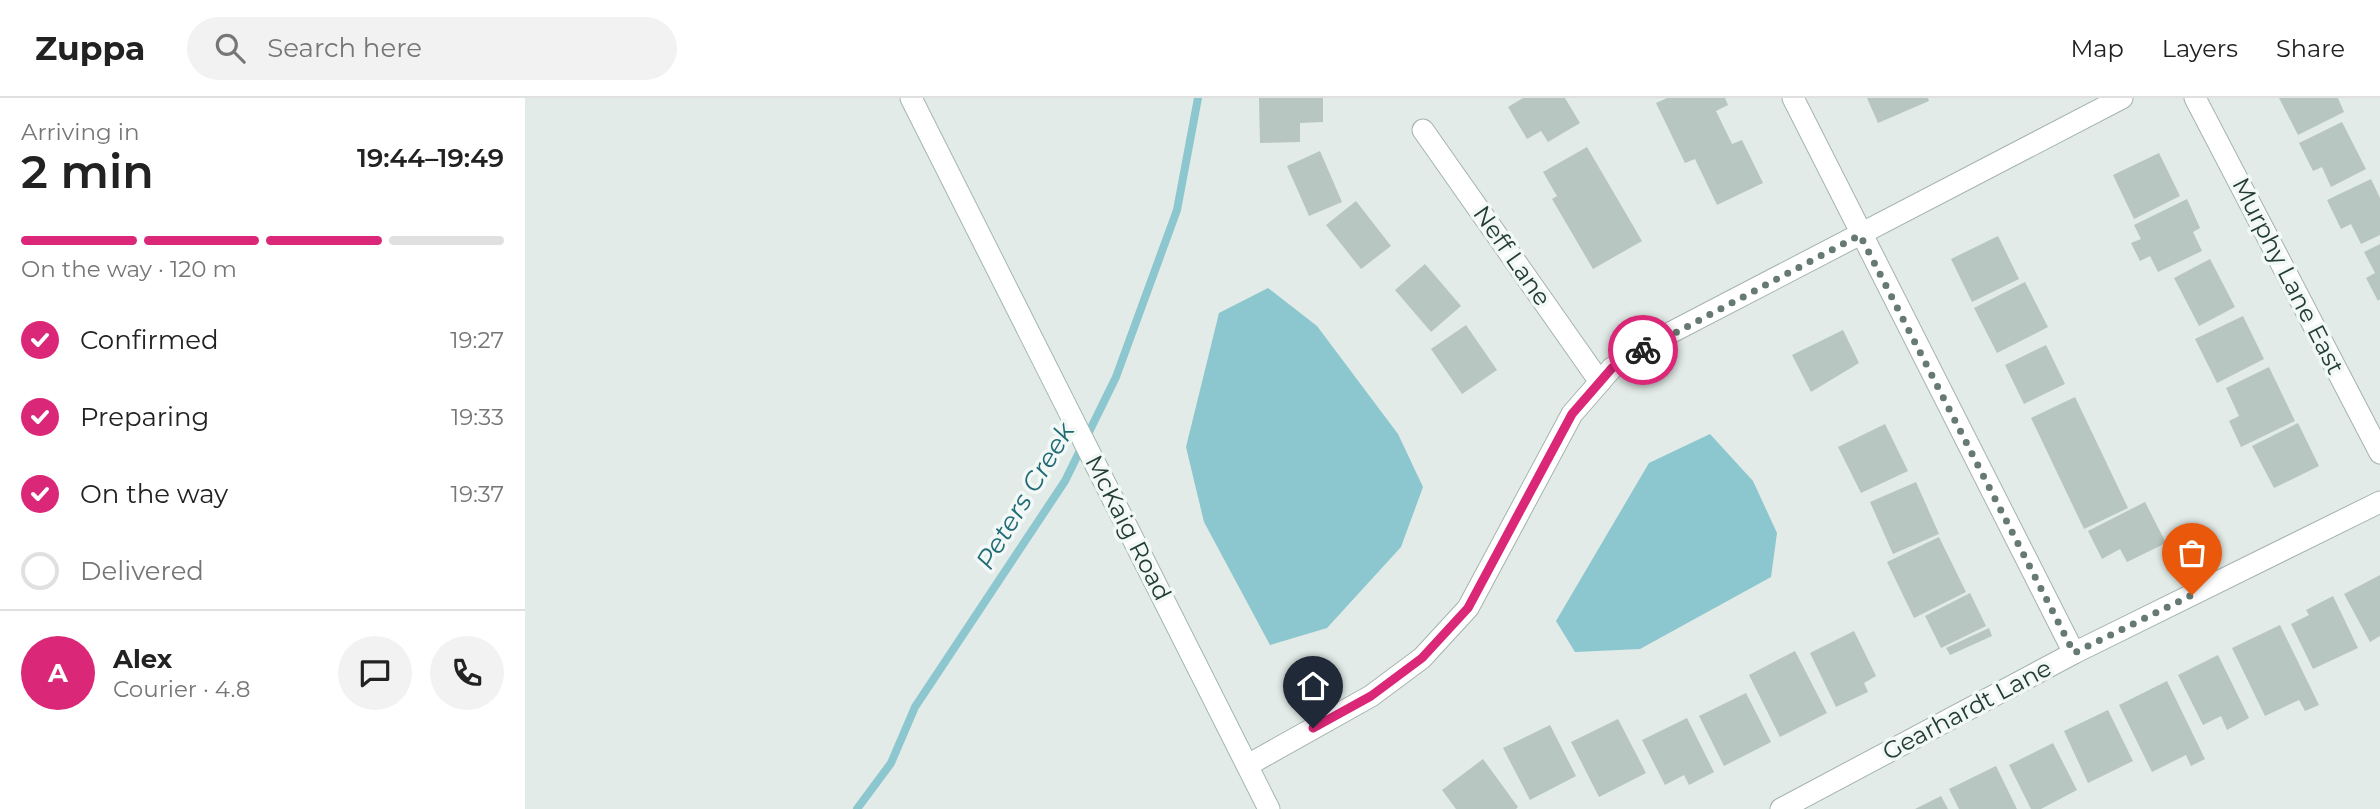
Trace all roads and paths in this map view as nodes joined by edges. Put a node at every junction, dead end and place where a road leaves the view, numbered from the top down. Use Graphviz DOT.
graph roads {
  1 [pos="911,98"];
  2 [pos="1793,98"];
  3 [pos="2122,98"];
  4 [pos="2195,98"];
  5 [pos="1423,130"];
  6 [pos="1860,235"];
  7 [pos="1600,382"];
  8 [pos="2380,453"];
  9 [pos="2380,502"];
  10 [pos="2074,653"];
  11 [pos="1248,765"];
  12 [pos="1269,809"];
  13 [pos="1781,809"];
  1 -- 11 [label="street, McKaig Road"];
  2 -- 6 [label="street"];
  3 -- 6 [label="street"];
  4 -- 8 [label="street, Murphy Lane East"];
  5 -- 7 [label="street, Neff Lane"];
  6 -- 7 [label="street"];
  6 -- 10 [label="street"];
  7 -- 11 [label="street"];
  9 -- 10 [label="street, Gearhardt Lane"];
  10 -- 13 [label="street, Gearhardt Lane"];
  11 -- 12 [label="street, McKaig Road"];
}
